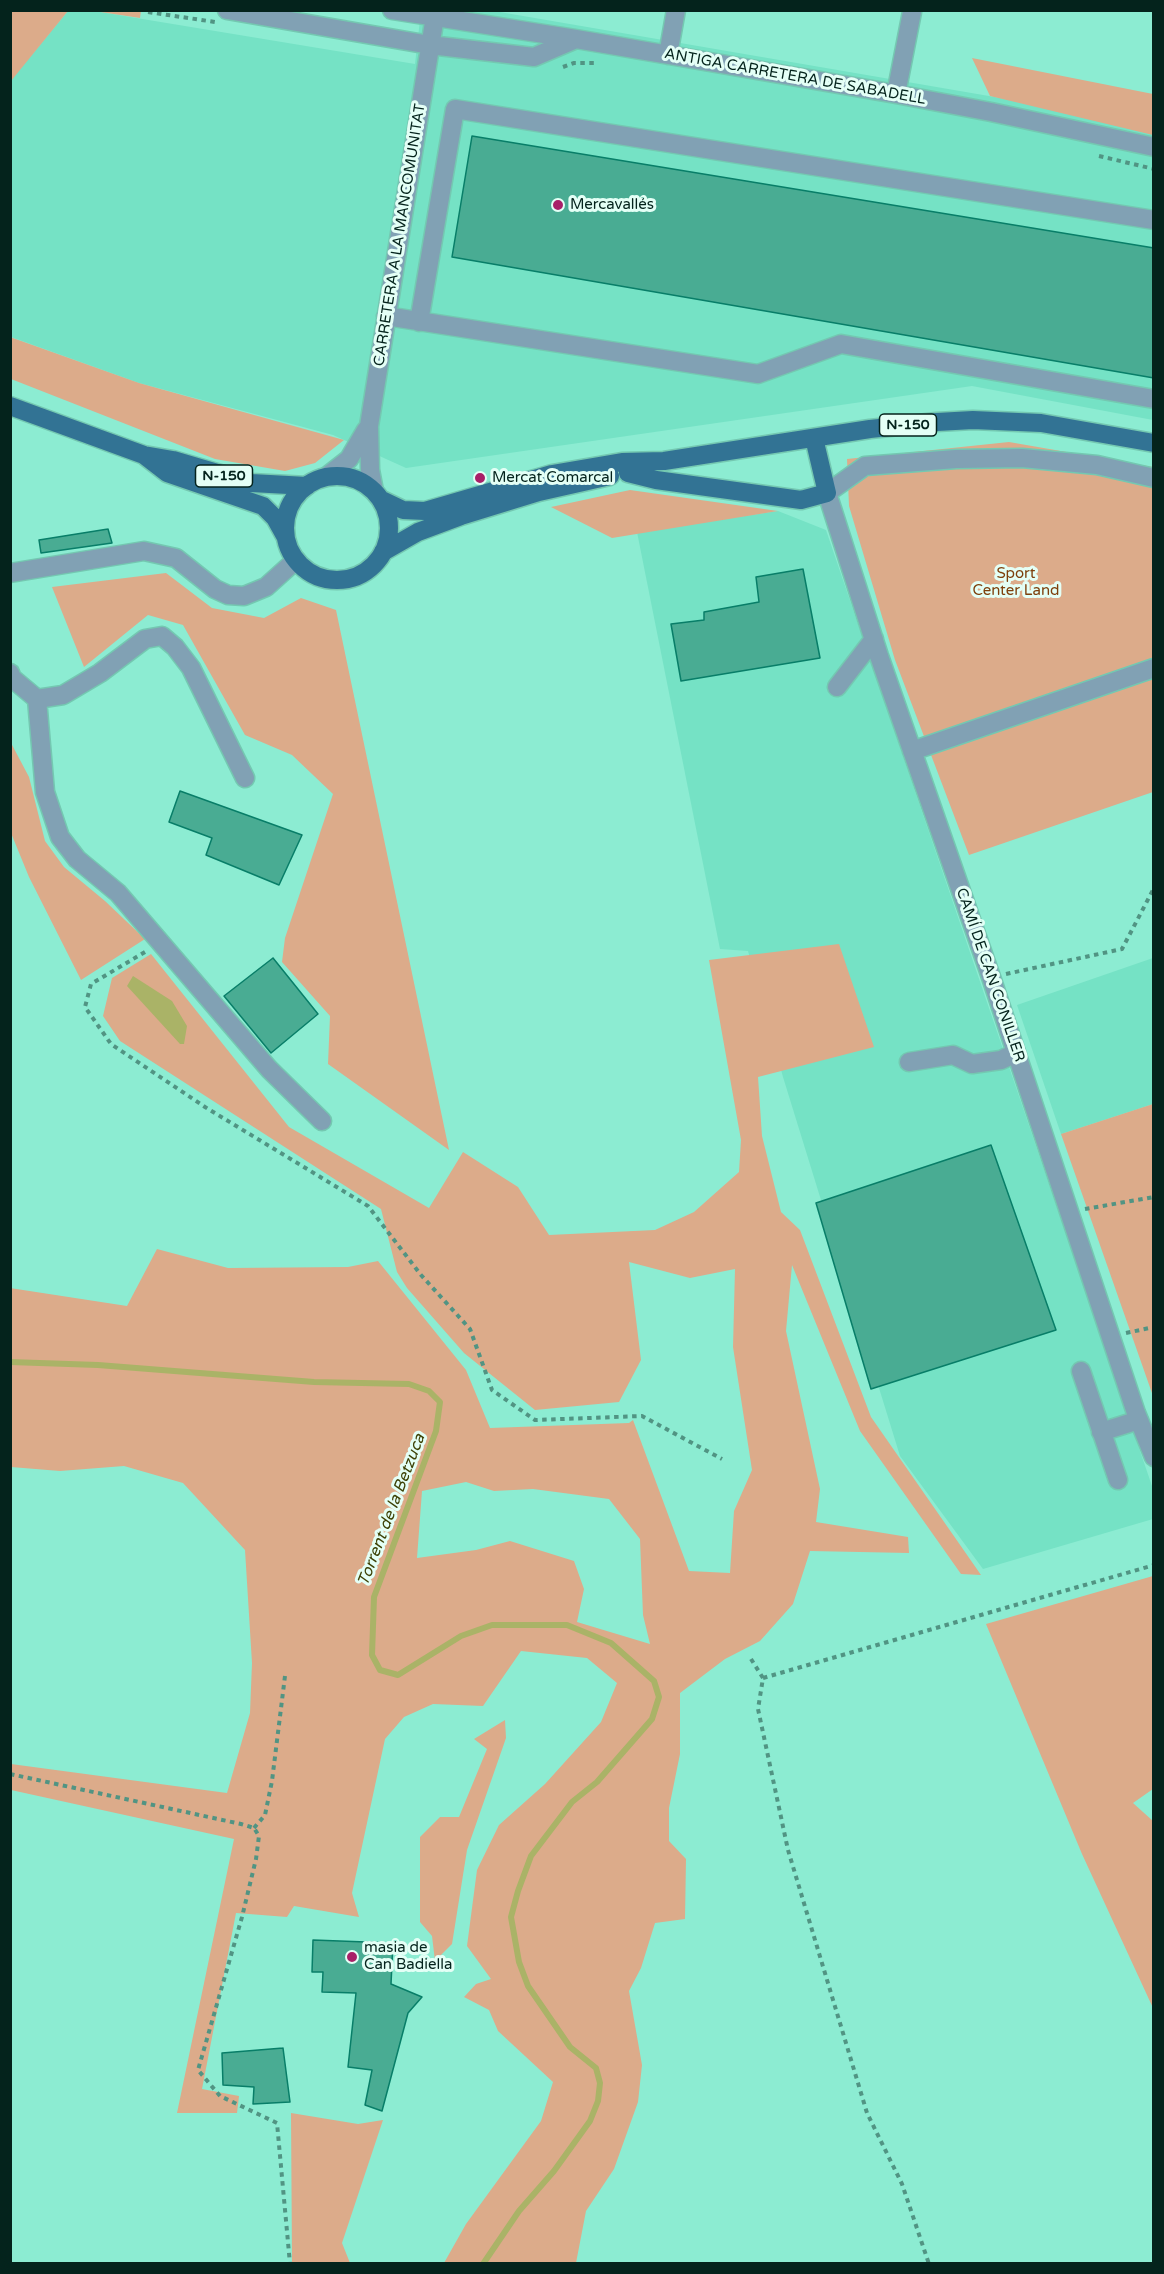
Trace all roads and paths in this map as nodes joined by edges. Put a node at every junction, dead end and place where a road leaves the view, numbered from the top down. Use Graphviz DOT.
graph roads {
  1 [pos="392,10"];
  2 [pos="676,10"];
  3 [pos="148,12"];
  4 [pos="912,12"];
  5 [pos="435,14"];
  6 [pos="222,17"];
  7 [pos="576,39"];
  8 [pos="430,45"];
  9 [pos="668,55"];
  10 [pos="604,64"];
  11 [pos="557,68"];
  12 [pos="896,94"];
  13 [pos="1154,147"];
  14 [pos="1096,155"];
  15 [pos="1154,169"];
  16 [pos="1154,220"];
  17 [pos="386,316"];
  18 [pos="419,321"];
  19 [pos="1154,399"];
  20 [pos="10,405"];
  21 [pos="369,426"];
  22 [pos="814,438"];
  23 [pos="1154,443"];
  24 [pos="144,455"];
  25 [pos="664,461"];
  26 [pos="628,473"];
  27 [pos="326,477"];
  28 [pos="1154,478"];
  29 [pos="307,486"];
  30 [pos="827,493"];
  31 [pos="377,495"];
  32 [pos="286,537"];
  33 [pos="383,552"];
  34 [pos="296,560"];
  35 [pos="10,573"];
  36 [pos="874,639"];
  37 [pos="1154,668"];
  38 [pos="10,673"];
  39 [pos="837,687"];
  40 [pos="37,699"];
  41 [pos="912,751"];
  42 [pos="245,778"];
  43 [pos="1154,888"];
  44 [pos="159,944"];
  45 [pos="991,977"];
  46 [pos="1016,1053"];
  47 [pos="909,1062"];
  48 [pos="322,1121"];
  49 [pos="1154,1197"];
  50 [pos="1069,1212"];
  51 [pos="1154,1327"];
  52 [pos="1110,1336"];
  53 [pos="1081,1371"];
  54 [pos="1139,1419"];
  55 [pos="1101,1432"];
  56 [pos="1154,1457"];
  57 [pos="722,1459"];
  58 [pos="1118,1480"];
  59 [pos="1154,1565"];
  60 [pos="751,1659"];
  61 [pos="285,1676"];
  62 [pos="763,1678"];
  63 [pos="10,1774"];
  64 [pos="254,1828"];
  65 [pos="290,2264"];
  66 [pos="929,2264"];
  1 -- 5 [label="street"];
  2 -- 9 [label="street"];
  3 -- 6 [label="path"];
  4 -- 12 [label="street"];
  5 -- 7 [label="street, ANTIGA CARRETERA DE SABADELL"];
  5 -- 8 [label="street, CARRETERA A LA MANCOMUNITAT"];
  6 -- 8 [label="street"];
  7 -- 8 [label="street"];
  7 -- 9 [label="street, ANTIGA CARRETERA DE SABADELL"];
  8 -- 17 [label="street, CARRETERA A LA MANCOMUNITAT"];
  9 -- 12 [label="street, ANTIGA CARRETERA DE SABADELL"];
  10 -- 11 [label="path"];
  12 -- 13 [label="street, ANTIGA CARRETERA DE SABADELL"];
  14 -- 15 [label="path"];
  16 -- 18 [label="street"];
  17 -- 18 [label="street"];
  17 -- 21 [label="street, CARRETERA A LA MANCOMUNITAT"];
  18 -- 19 [label="street"];
  20 -- 24 [label="main road, N-150"];
  21 -- 27 [label="street, CARRETERA A LA MANCOMUNITAT"];
  21 -- 31 [label="street, CARRETERA A LA MANCOMUNITAT"];
  22 -- 23 [label="main road, N-150"];
  22 -- 25 [label="main road, N-150"];
  22 -- 30 [label="main road"];
  24 -- 29 [label="main road, N-150"];
  24 -- 32 [label="main road, N-150"];
  25 -- 26 [label="main road, N-150"];
  25 -- 31 [label="main road, N-150"];
  26 -- 30 [label="main road"];
  26 -- 33 [label="main road, N-150"];
  27 -- 29 [label="main road, N-150"];
  27 -- 31 [label="main road, N-150"];
  28 -- 30 [label="street"];
  29 -- 32 [label="main road, N-150"];
  30 -- 36 [label="street, CAMÍ DE CAN CONILLER"];
  31 -- 33 [label="main road"];
  32 -- 34 [label="main road, N-150"];
  33 -- 34 [label="main road, N-150"];
  34 -- 35 [label="street"];
  36 -- 39 [label="street"];
  36 -- 41 [label="street, CAMÍ DE CAN CONILLER"];
  37 -- 41 [label="street"];
  38 -- 40 [label="street"];
  40 -- 42 [label="street"];
  40 -- 44 [label="street"];
  41 -- 45 [label="street, CAMÍ DE CAN CONILLER"];
  43 -- 45 [label="path"];
  44 -- 48 [label="street"];
  44 -- 57 [label="path"];
  45 -- 46 [label="street, CAMÍ DE CAN CONILLER"];
  46 -- 47 [label="street"];
  46 -- 50 [label="street, CAMÍ DE CAN CONILLER"];
  49 -- 50 [label="path"];
  50 -- 52 [label="street, CAMÍ DE CAN CONILLER"];
  51 -- 52 [label="path"];
  52 -- 54 [label="street, CAMÍ DE CAN CONILLER"];
  53 -- 55 [label="street"];
  54 -- 55 [label="street"];
  54 -- 56 [label="street, CAMÍ DE CAN CONILLER"];
  55 -- 58 [label="street"];
  59 -- 62 [label="path"];
  60 -- 62 [label="path"];
  61 -- 64 [label="path"];
  62 -- 66 [label="path"];
  63 -- 64 [label="path"];
  64 -- 65 [label="path"];
}
